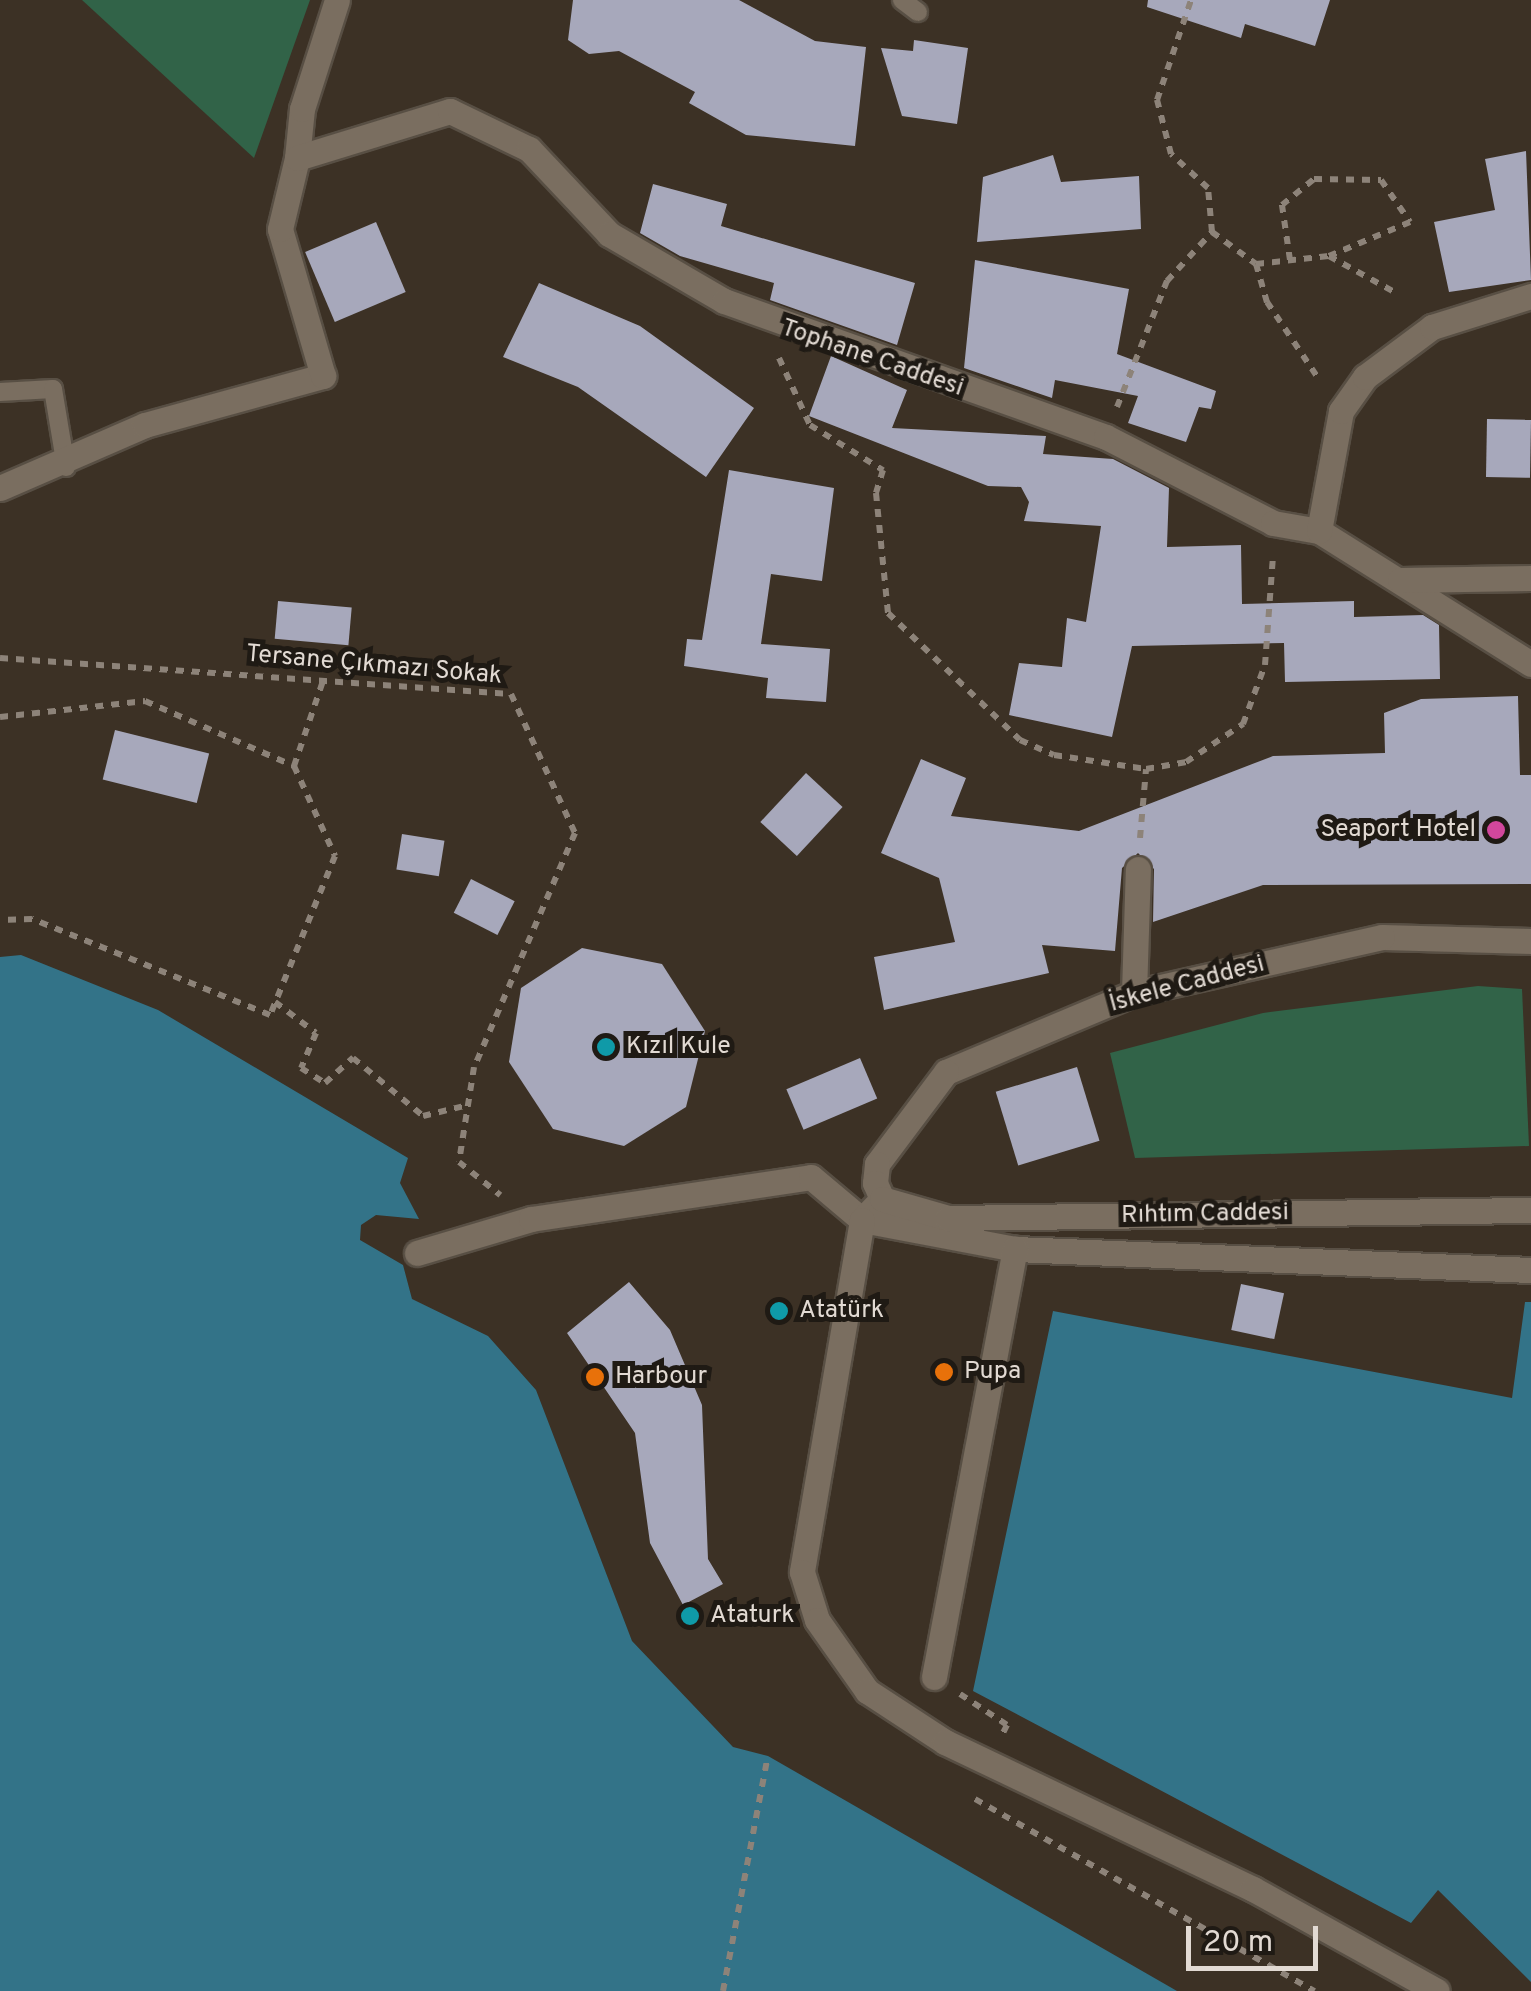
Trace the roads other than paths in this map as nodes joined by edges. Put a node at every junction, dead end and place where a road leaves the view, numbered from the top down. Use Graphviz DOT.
graph roads {
  1 [pos="338,0"];
  2 [pos="902,0"];
  3 [pos="918,12"];
  4 [pos="297,158"];
  5 [pos="1531,296"];
  6 [pos="0,392"];
  7 [pos="66,467"];
  8 [pos="0,488"];
  9 [pos="1319,530"];
  10 [pos="1531,578"];
  11 [pos="1400,580"];
  12 [pos="1531,664"];
  13 [pos="1138,869"];
  14 [pos="1531,941"];
  15 [pos="1134,993"];
  16 [pos="882,1199"];
  17 [pos="1531,1210"];
  18 [pos="862,1220"];
  19 [pos="1015,1249"];
  20 [pos="417,1254"];
  21 [pos="1531,1270"];
  22 [pos="934,1677"];
  23 [pos="1438,1991"];
  1 -- 4 [label="street"];
  2 -- 3 [label="lane"];
  4 -- 7 [label="street"];
  4 -- 9 [label="street, Tophane Caddesi"];
  5 -- 9 [label="street"];
  6 -- 7 [label="lane"];
  7 -- 8 [label="street"];
  9 -- 11 [label="street, Tophane Caddesi"];
  10 -- 11 [label="street"];
  11 -- 12 [label="street, Tophane Caddesi"];
  13 -- 15 [label="street"];
  14 -- 15 [label="street, İskele Caddesi"];
  15 -- 16 [label="street, İskele Caddesi"];
  16 -- 17 [label="street, Rıhtım Caddesi"];
  16 -- 18 [label="street"];
  18 -- 19 [label="street"];
  18 -- 20 [label="street"];
  18 -- 23 [label="street"];
  19 -- 21 [label="street"];
  19 -- 22 [label="street"];
}
